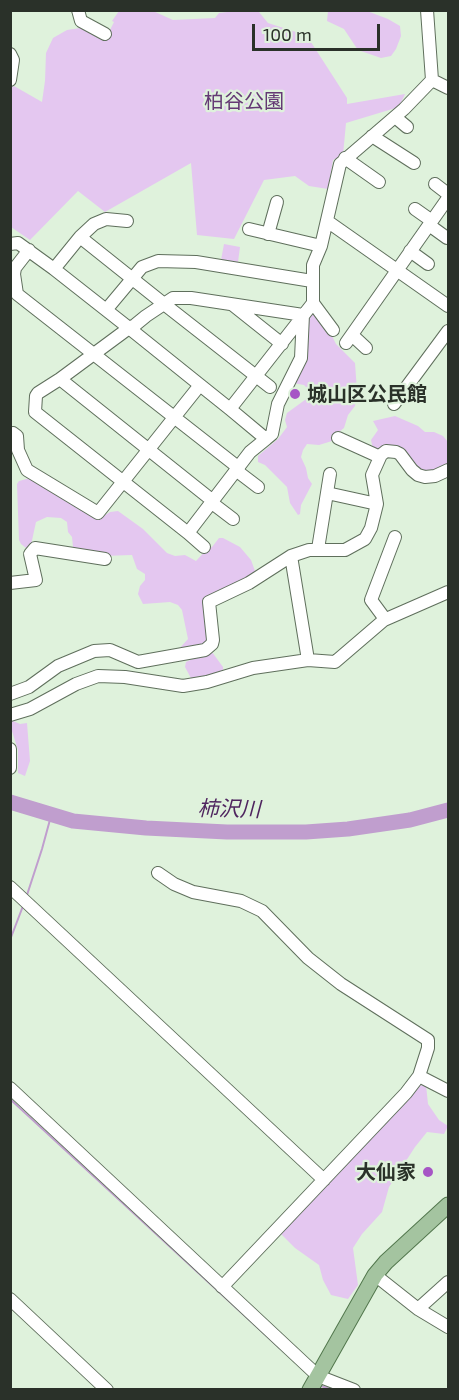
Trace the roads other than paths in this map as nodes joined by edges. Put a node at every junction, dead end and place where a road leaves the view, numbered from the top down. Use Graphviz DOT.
graph roads {
  1 [pos="78,10"];
  2 [pos="427,10"];
  3 [pos="105,34"];
  4 [pos="10,54"];
  5 [pos="10,80"];
  6 [pos="432,80"];
  7 [pos="448,88"];
  8 [pos="395,117"];
  9 [pos="407,127"];
  10 [pos="372,136"];
  11 [pos="345,158"];
  12 [pos="414,163"];
  13 [pos="379,182"];
  14 [pos="435,184"];
  15 [pos="448,196"];
  16 [pos="277,202"];
  17 [pos="415,209"];
  18 [pos="327,220"];
  19 [pos="126,221"];
  20 [pos="431,223"];
  21 [pos="249,229"];
  22 [pos="268,234"];
  23 [pos="80,237"];
  24 [pos="447,238"];
  25 [pos="10,244"];
  26 [pos="321,246"];
  27 [pos="29,250"];
  28 [pos="410,251"];
  29 [pos="428,264"];
  30 [pos="54,269"];
  31 [pos="397,270"];
  32 [pos="133,277"];
  33 [pos="312,281"];
  34 [pos="14,298"];
  35 [pos="313,303"];
  36 [pos="164,304"];
  37 [pos="232,304"];
  38 [pos="448,306"];
  39 [pos="106,310"];
  40 [pos="303,315"];
  41 [pos="129,328"];
  42 [pos="333,330"];
  43 [pos="448,331"];
  44 [pos="282,344"];
  45 [pos="366,348"];
  46 [pos="94,355"];
  47 [pos="257,376"];
  48 [pos="60,379"];
  49 [pos="200,385"];
  50 [pos="270,387"];
  51 [pos="394,404"];
  52 [pos="230,409"];
  53 [pos="175,417"];
  54 [pos="10,434"];
  55 [pos="338,438"];
  56 [pos="266,439"];
  57 [pos="149,449"];
  58 [pos="380,458"];
  59 [pos="238,469"];
  60 [pos="448,470"];
  61 [pos="330,474"];
  62 [pos="124,483"];
  63 [pos="258,488"];
  64 [pos="327,493"];
  65 [pos="212,502"];
  66 [pos="376,504"];
  67 [pos="233,519"];
  68 [pos="188,533"];
  69 [pos="395,537"];
  70 [pos="204,547"];
  71 [pos="318,549"];
  72 [pos="291,556"];
  73 [pos="105,559"];
  74 [pos="10,583"];
  75 [pos="448,592"];
  76 [pos="385,619"];
  77 [pos="308,660"];
  78 [pos="10,694"];
  79 [pos="10,715"];
  80 [pos="10,749"];
  81 [pos="10,768"];
  82 [pos="158,873"];
  83 [pos="10,887"];
  84 [pos="419,1076"];
  85 [pos="10,1088"];
  86 [pos="448,1091"];
  87 [pos="324,1180"];
  88 [pos="448,1205"];
  89 [pos="375,1275"];
  90 [pos="448,1282"];
  91 [pos="222,1287"];
  92 [pos="10,1299"];
  93 [pos="418,1309"];
  94 [pos="445,1325"];
  95 [pos="448,1334"];
  96 [pos="315,1382"];
  97 [pos="107,1389"];
  98 [pos="354,1389"];
  1 -- 3 [label="street"];
  2 -- 6 [label="street"];
  4 -- 5 [label="street"];
  6 -- 7 [label="street"];
  6 -- 8 [label="street"];
  8 -- 9 [label="street"];
  8 -- 10 [label="street"];
  10 -- 11 [label="street"];
  10 -- 12 [label="street"];
  11 -- 13 [label="street"];
  11 -- 18 [label="street"];
  14 -- 15 [label="street"];
  15 -- 20 [label="street"];
  16 -- 22 [label="street"];
  17 -- 20 [label="street"];
  18 -- 26 [label="street"];
  18 -- 31 [label="street"];
  19 -- 23 [label="street"];
  20 -- 24 [label="street"];
  20 -- 28 [label="street"];
  21 -- 22 [label="street"];
  22 -- 26 [label="street"];
  23 -- 30 [label="street"];
  23 -- 32 [label="street"];
  25 -- 27 [label="street"];
  26 -- 33 [label="street"];
  27 -- 30 [label="street"];
  27 -- 34 [label="street"];
  28 -- 29 [label="street"];
  28 -- 31 [label="street"];
  30 -- 39 [label="street"];
  31 -- 38 [label="street"];
  31 -- 45 [label="street"];
  32 -- 33 [label="street"];
  32 -- 36 [label="street"];
  32 -- 39 [label="street"];
  33 -- 35 [label="street"];
  34 -- 46 [label="street"];
  35 -- 40 [label="street"];
  35 -- 42 [label="street"];
  36 -- 37 [label="street"];
  36 -- 41 [label="street"];
  36 -- 47 [label="street"];
  37 -- 40 [label="street"];
  37 -- 44 [label="street"];
  39 -- 41 [label="street"];
  40 -- 44 [label="street"];
  40 -- 56 [label="street"];
  41 -- 46 [label="street"];
  41 -- 49 [label="street"];
  43 -- 51 [label="street"];
  44 -- 47 [label="street"];
  46 -- 48 [label="street"];
  46 -- 53 [label="street"];
  47 -- 50 [label="street"];
  47 -- 52 [label="street"];
  48 -- 57 [label="street"];
  48 -- 62 [label="street"];
  49 -- 52 [label="street"];
  49 -- 53 [label="street"];
  52 -- 56 [label="street"];
  53 -- 57 [label="street"];
  53 -- 59 [label="street"];
  54 -- 62 [label="street"];
  55 -- 58 [label="street"];
  56 -- 59 [label="street"];
  57 -- 62 [label="street"];
  57 -- 65 [label="street"];
  58 -- 60 [label="street"];
  58 -- 66 [label="street"];
  59 -- 63 [label="street"];
  59 -- 65 [label="street"];
  61 -- 64 [label="street"];
  62 -- 68 [label="street"];
  64 -- 66 [label="street"];
  64 -- 71 [label="street"];
  65 -- 67 [label="street"];
  65 -- 68 [label="street"];
  66 -- 71 [label="street"];
  68 -- 70 [label="street"];
  69 -- 76 [label="street"];
  71 -- 72 [label="street"];
  72 -- 77 [label="street"];
  72 -- 78 [label="street"];
  73 -- 74 [label="street"];
  75 -- 76 [label="street"];
  76 -- 77 [label="street"];
  77 -- 79 [label="street"];
  80 -- 81 [label="street"];
  82 -- 84 [label="street"];
  83 -- 87 [label="street"];
  84 -- 86 [label="street"];
  84 -- 87 [label="street"];
  85 -- 91 [label="street"];
  87 -- 91 [label="street"];
  88 -- 89 [label="main road"];
  89 -- 93 [label="street"];
  89 -- 96 [label="main road"];
  90 -- 93 [label="street"];
  91 -- 96 [label="street"];
  92 -- 97 [label="street"];
  93 -- 94 [label="street"];
  94 -- 95 [label="street"];
  96 -- 98 [label="street"];
}
